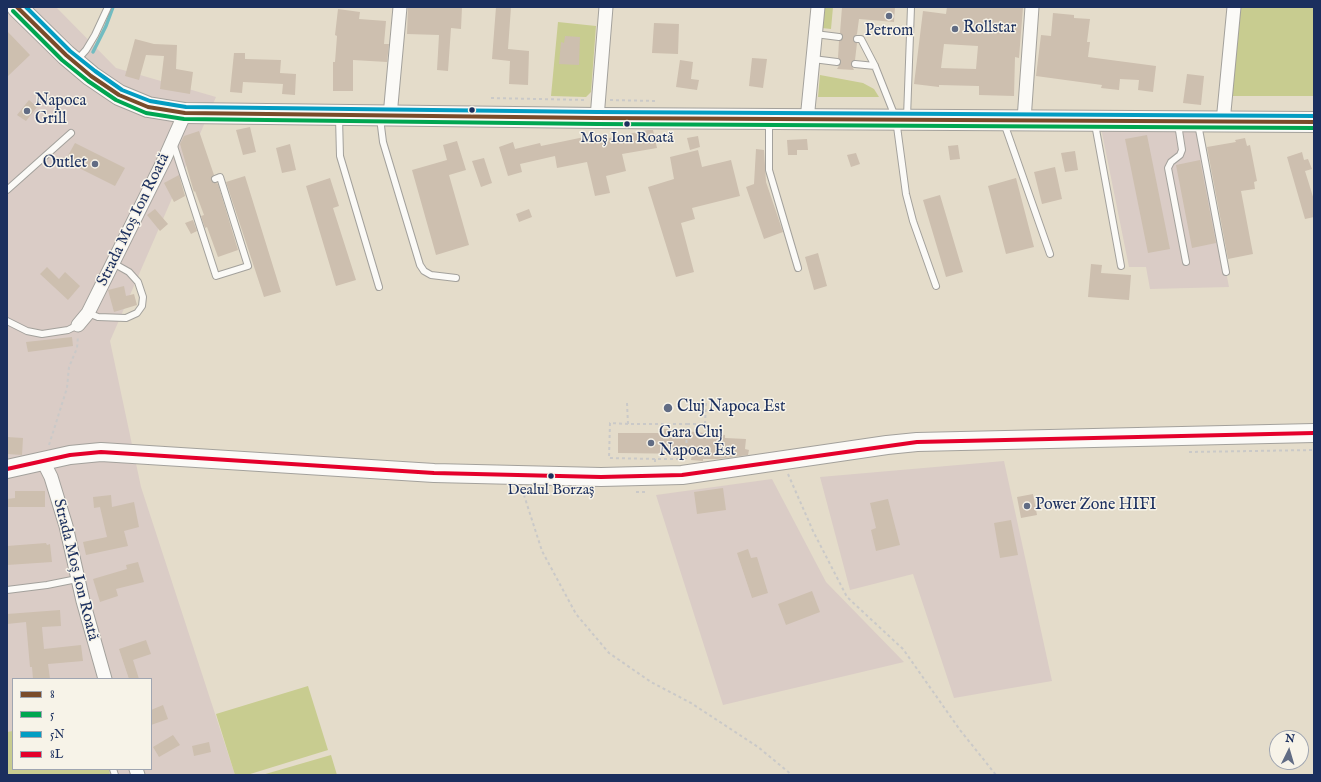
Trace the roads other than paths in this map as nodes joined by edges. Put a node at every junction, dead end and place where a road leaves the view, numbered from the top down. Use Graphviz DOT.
graph roads {
  1 [pos="17,7"];
  2 [pos="108,7"];
  3 [pos="400,7"];
  4 [pos="606,7"];
  5 [pos="818,7"];
  6 [pos="911,7"];
  7 [pos="1032,7"];
  8 [pos="1234,7"];
  9 [pos="816,34"];
  10 [pos="839,37"];
  11 [pos="857,39"];
  12 [pos="813,59"];
  13 [pos="74,62"];
  14 [pos="837,62"];
  15 [pos="855,64"];
  16 [pos="875,66"];
  17 [pos="598,109"];
  18 [pos="185,113"];
  19 [pos="339,116"];
  20 [pos="385,116"];
  21 [pos="901,119"];
  22 [pos="1003,119"];
  23 [pos="769,120"];
  24 [pos="808,120"];
  25 [pos="1024,120"];
  26 [pos="1094,120"];
  27 [pos="1177,121"];
  28 [pos="1197,121"];
  29 [pos="1222,122"];
  30 [pos="1314,122"];
  31 [pos="71,133"];
  32 [pos="172,142"];
  33 [pos="215,179"];
  34 [pos="7,190"];
  35 [pos="1050,254"];
  36 [pos="1186,262"];
  37 [pos="112,263"];
  38 [pos="1121,266"];
  39 [pos="798,268"];
  40 [pos="1226,272"];
  41 [pos="456,278"];
  42 [pos="936,286"];
  43 [pos="379,287"];
  44 [pos="88,313"];
  45 [pos="7,321"];
  46 [pos="78,325"];
  47 [pos="1314,434"];
  48 [pos="43,461"];
  49 [pos="7,469"];
  50 [pos="77,579"];
  51 [pos="7,590"];
  52 [pos="105,678"];
  1 -- 13 [label="main road"];
  2 -- 13 [label="lane"];
  3 -- 20 [label="street"];
  4 -- 17 [label="street"];
  5 -- 9 [label="street"];
  6 -- 21 [label="lane"];
  7 -- 25 [label="street"];
  8 -- 29 [label="street"];
  9 -- 10 [label="lane"];
  9 -- 12 [label="street"];
  11 -- 16 [label="lane"];
  12 -- 14 [label="lane"];
  12 -- 24 [label="street"];
  13 -- 18 [label="main road"];
  15 -- 16 [label="lane"];
  16 -- 21 [label="lane"];
  17 -- 20 [label="main road"];
  17 -- 23 [label="main road"];
  18 -- 19 [label="main road"];
  18 -- 32 [label="street, Strada Moș Ion Roată"];
  19 -- 20 [label="main road"];
  19 -- 43 [label="lane"];
  20 -- 41 [label="lane"];
  21 -- 22 [label="main road"];
  21 -- 24 [label="main road"];
  21 -- 42 [label="lane"];
  22 -- 25 [label="main road"];
  22 -- 35 [label="lane"];
  23 -- 24 [label="main road"];
  23 -- 39 [label="lane"];
  25 -- 26 [label="main road"];
  26 -- 27 [label="main road"];
  26 -- 38 [label="lane"];
  27 -- 28 [label="main road"];
  27 -- 36 [label="lane"];
  28 -- 29 [label="main road"];
  28 -- 40 [label="lane"];
  29 -- 30 [label="main road"];
  31 -- 34 [label="lane"];
  32 -- 33 [label="lane"];
  32 -- 37 [label="street, Strada Moș Ion Roată"];
  37 -- 44 [label="street, Strada Moș Ion Roată"];
  37 -- 44 [label="lane"];
  44 -- 46 [label="street, Strada Moș Ion Roată"];
  45 -- 46 [label="lane"];
  47 -- 48 [label="main road"];
  48 -- 49 [label="main road"];
  48 -- 50 [label="street, Strada Moș Ion Roată"];
  50 -- 51 [label="lane"];
  50 -- 52 [label="street, Strada Moș Ion Roată"];
}
